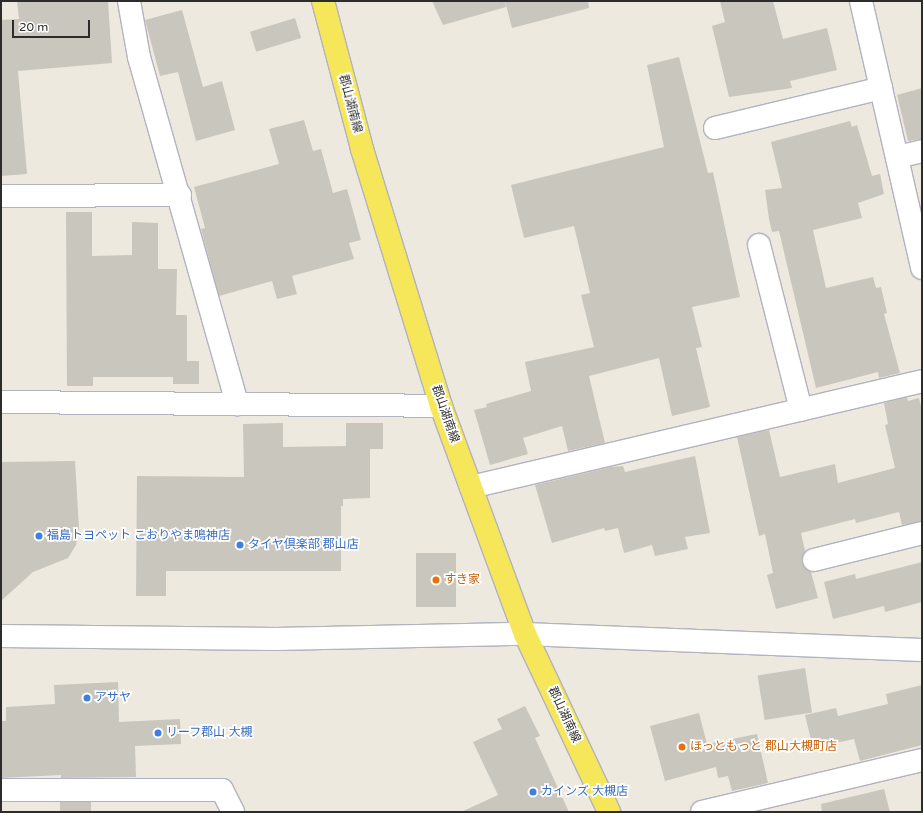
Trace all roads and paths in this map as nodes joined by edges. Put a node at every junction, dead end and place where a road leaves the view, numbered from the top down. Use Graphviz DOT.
graph roads {
  1 [pos="129,1"];
  2 [pos="323,1"];
  3 [pos="861,1"];
  4 [pos="881,88"];
  5 [pos="715,128"];
  6 [pos="922,151"];
  7 [pos="897,157"];
  8 [pos="180,195"];
  9 [pos="1,196"];
  10 [pos="918,233"];
  11 [pos="759,245"];
  12 [pos="922,268"];
  13 [pos="922,381"];
  14 [pos="1,402"];
  15 [pos="236,404"];
  16 [pos="441,406"];
  17 [pos="801,410"];
  18 [pos="471,487"];
  19 [pos="922,533"];
  20 [pos="814,560"];
  21 [pos="525,634"];
  22 [pos="1,636"];
  23 [pos="922,650"];
  24 [pos="922,760"];
  25 [pos="1,790"];
  26 [pos="233,812"];
  27 [pos="609,812"];
  28 [pos="702,812"];
  1 -- 8 [label="street"];
  2 -- 16 [label="main road, 郡山湖南線"];
  3 -- 4 [label="street"];
  4 -- 5 [label="street"];
  4 -- 7 [label="street"];
  6 -- 7 [label="street"];
  7 -- 10 [label="street"];
  8 -- 9 [label="street"];
  8 -- 15 [label="street"];
  10 -- 12 [label="street"];
  11 -- 17 [label="street"];
  13 -- 17 [label="street"];
  14 -- 15 [label="street"];
  15 -- 16 [label="street"];
  16 -- 18 [label="main road, 郡山湖南線"];
  17 -- 18 [label="street"];
  18 -- 21 [label="main road, 郡山湖南線"];
  19 -- 20 [label="street"];
  21 -- 22 [label="street"];
  21 -- 23 [label="street"];
  21 -- 27 [label="main road, 郡山湖南線"];
  24 -- 28 [label="street"];
  25 -- 26 [label="street"];
}
